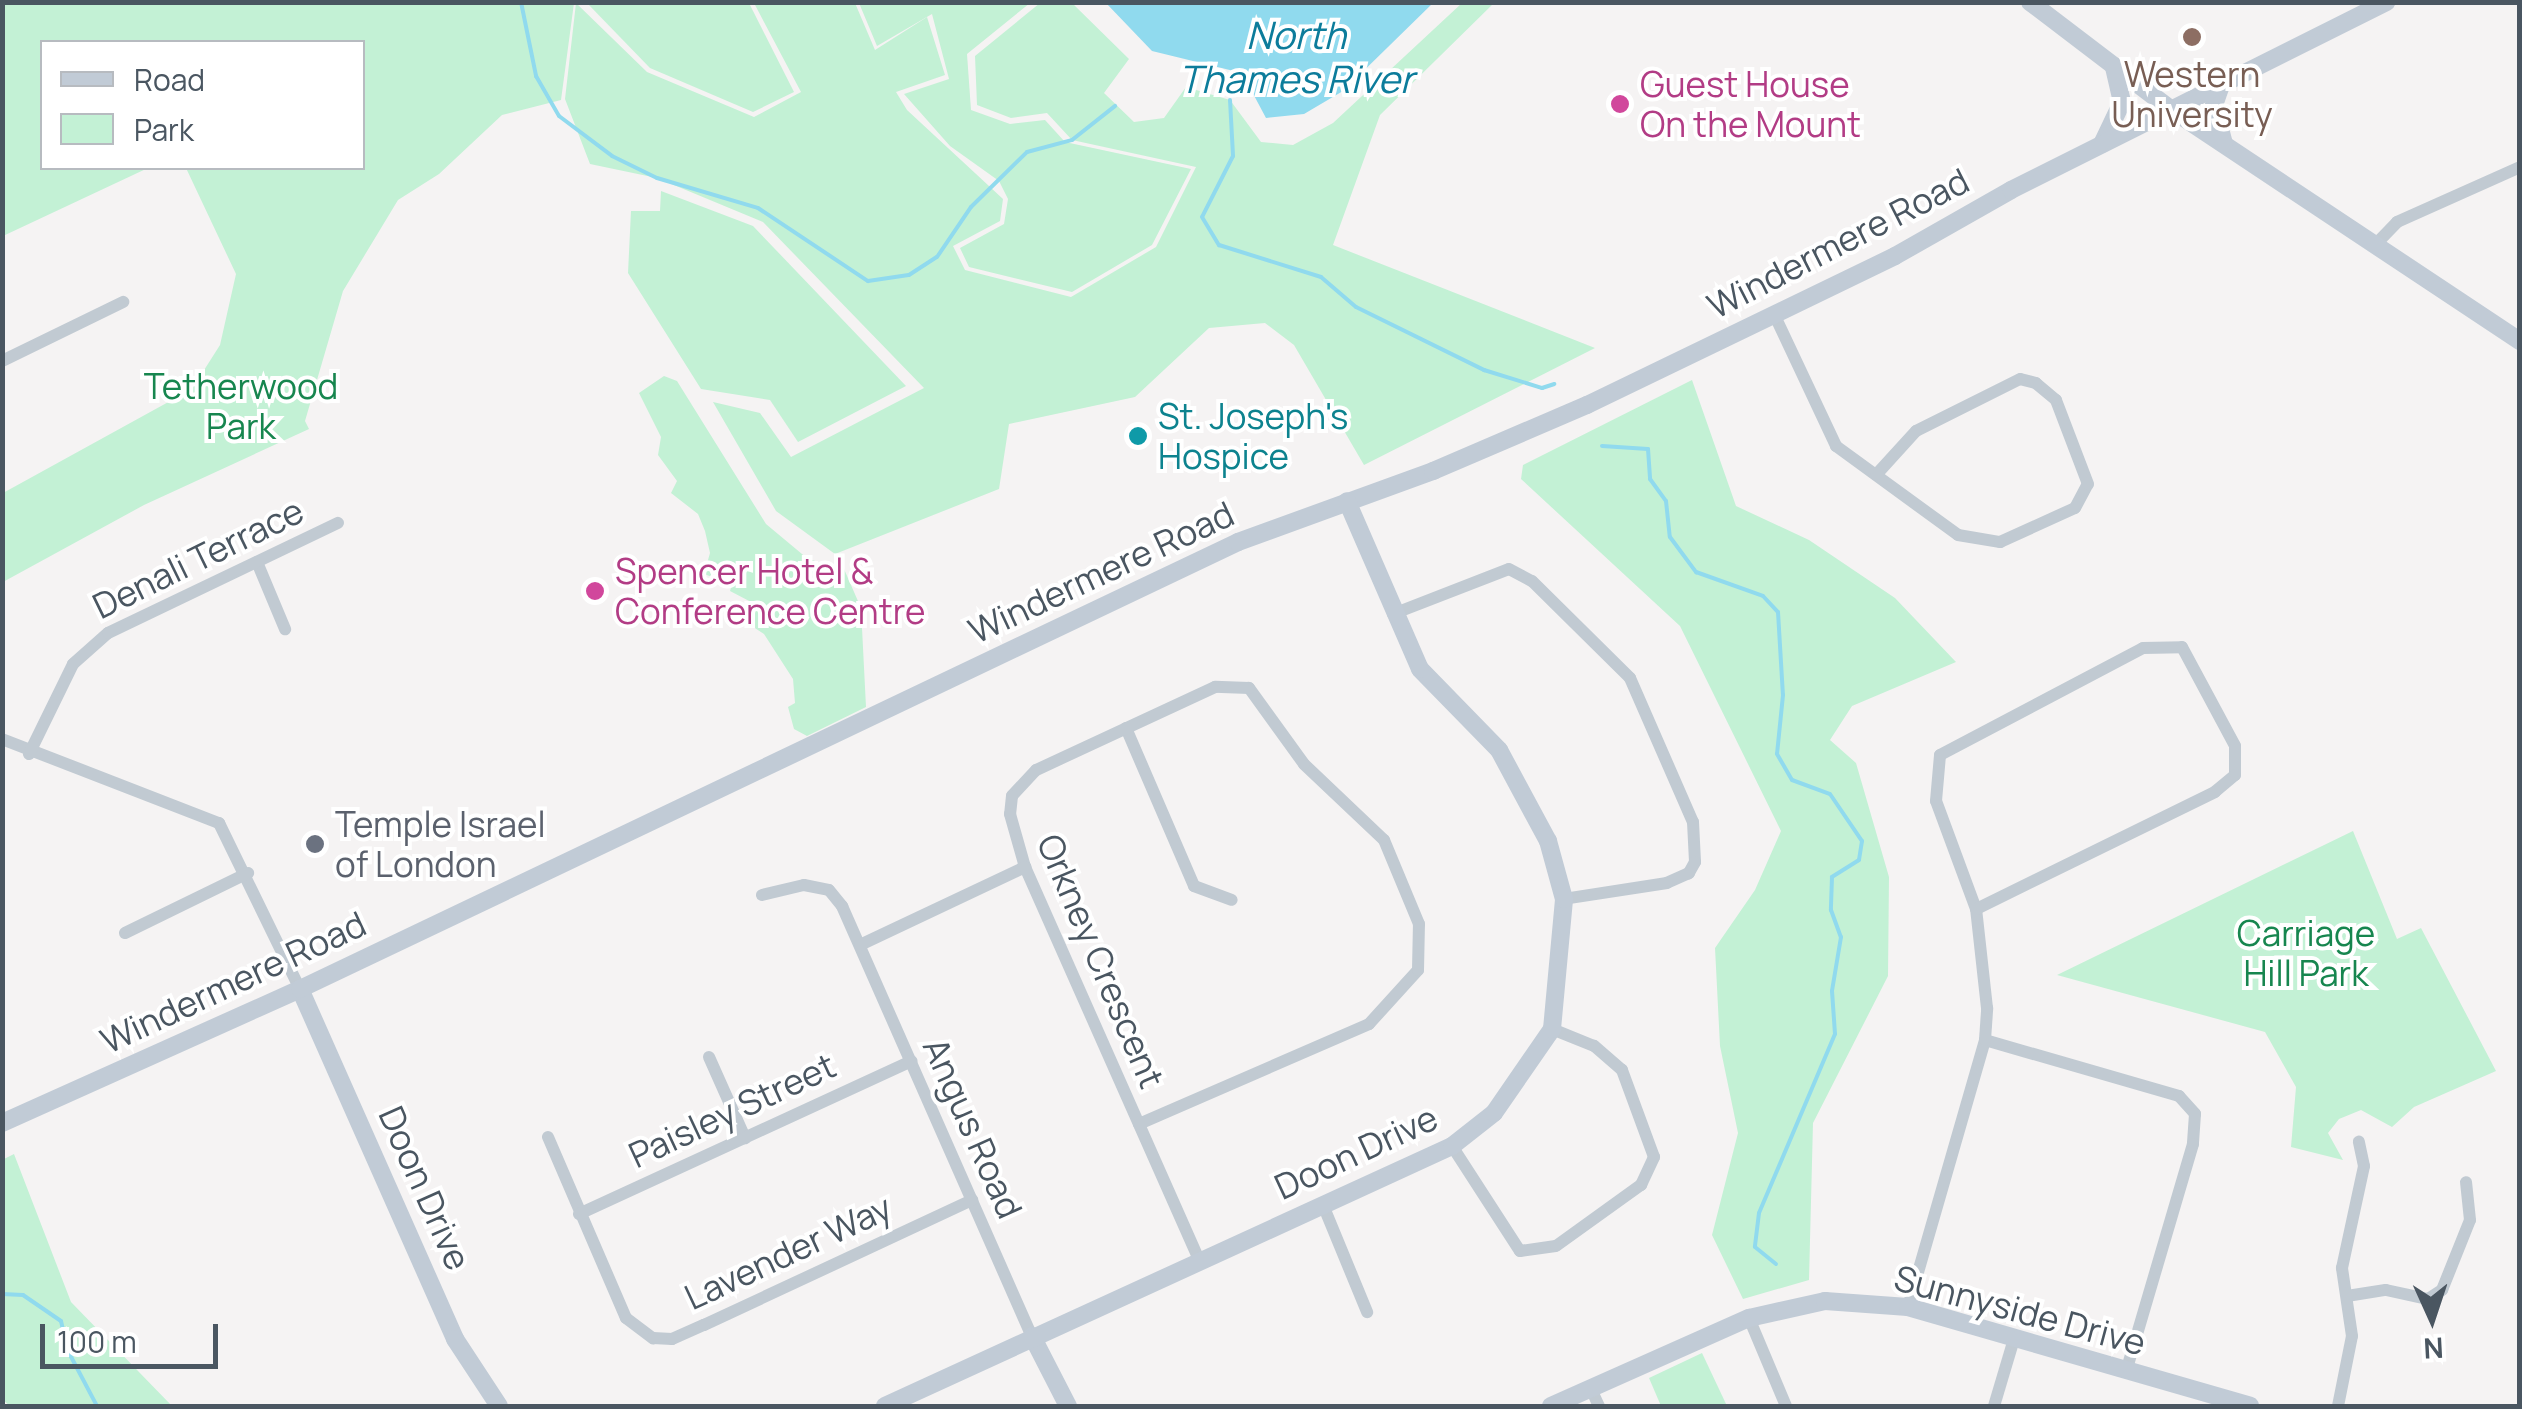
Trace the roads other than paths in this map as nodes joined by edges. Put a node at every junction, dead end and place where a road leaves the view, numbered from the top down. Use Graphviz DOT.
graph roads {
  1 [pos="2030,2"];
  2 [pos="2387,2"];
  3 [pos="2114,66"];
  4 [pos="2221,85"];
  5 [pos="2172,110"];
  6 [pos="2224,144"];
  7 [pos="2101,145"];
  8 [pos="2520,167"];
  9 [pos="2375,245"];
  10 [pos="123,302"];
  11 [pos="1774,314"];
  12 [pos="2520,341"];
  13 [pos="2,362"];
  14 [pos="1876,475"];
  15 [pos="1347,501"];
  16 [pos="338,523"];
  17 [pos="257,562"];
  18 [pos="1393,614"];
  19 [pos="286,629"];
  20 [pos="1126,728"];
  21 [pos="2,738"];
  22 [pos="29,754"];
  23 [pos="1026,867"];
  24 [pos="248,873"];
  25 [pos="762,895"];
  26 [pos="1564,899"];
  27 [pos="1232,900"];
  28 [pos="1976,909"];
  29 [pos="124,933"];
  30 [pos="860,945"];
  31 [pos="300,990"];
  32 [pos="1552,1029"];
  33 [pos="1985,1040"];
  34 [pos="708,1056"];
  35 [pos="911,1061"];
  36 [pos="2,1123"];
  37 [pos="1139,1124"];
  38 [pos="548,1137"];
  39 [pos="745,1138"];
  40 [pos="2359,1142"];
  41 [pos="1452,1146"];
  42 [pos="2466,1182"];
  43 [pos="972,1200"];
  44 [pos="1323,1205"];
  45 [pos="579,1214"];
  46 [pos="1200,1260"];
  47 [pos="2347,1296"];
  48 [pos="1908,1307"];
  49 [pos="1367,1312"];
  50 [pos="1749,1318"];
  51 [pos="1032,1336"];
  52 [pos="2014,1339"];
  53 [pos="2126,1371"];
  54 [pos="1591,1388"];
  55 [pos="499,1406"];
  56 [pos="885,1406"];
  57 [pos="1068,1406"];
  58 [pos="1551,1406"];
  59 [pos="1599,1406"];
  60 [pos="1786,1406"];
  61 [pos="1994,1406"];
  62 [pos="2250,1406"];
  63 [pos="2338,1406"];
  1 -- 3 [label="main road"];
  2 -- 4 [label="main road, Windermere Road"];
  3 -- 5 [label="main road"];
  3 -- 7 [label="main road"];
  4 -- 5 [label="main road, Windermere Road"];
  4 -- 6 [label="main road"];
  5 -- 6 [label="main road"];
  5 -- 7 [label="main road, Windermere Road"];
  6 -- 9 [label="main road"];
  7 -- 11 [label="main road, Windermere Road"];
  8 -- 9 [label="street"];
  9 -- 12 [label="main road"];
  10 -- 13 [label="street"];
  11 -- 14 [label="street"];
  11 -- 15 [label="main road, Windermere Road"];
  14 -- 14 [label="street"];
  15 -- 18 [label="main road, Doon Drive"];
  15 -- 31 [label="main road, Windermere Road"];
  16 -- 17 [label="street, Denali Terrace"];
  17 -- 19 [label="street"];
  17 -- 22 [label="street, Denali Terrace"];
  18 -- 26 [label="main road, Doon Drive"];
  18 -- 26 [label="street"];
  20 -- 23 [label="street, Orkney Crescent"];
  20 -- 27 [label="street"];
  20 -- 37 [label="street, Orkney Crescent"];
  21 -- 22 [label="street"];
  22 -- 24 [label="street"];
  23 -- 30 [label="street"];
  23 -- 37 [label="street, Orkney Crescent"];
  24 -- 29 [label="street"];
  24 -- 31 [label="street"];
  25 -- 30 [label="street, Angus Road"];
  26 -- 32 [label="main road, Doon Drive"];
  28 -- 28 [label="street"];
  28 -- 33 [label="street"];
  30 -- 35 [label="street, Angus Road"];
  31 -- 36 [label="main road, Windermere Road"];
  31 -- 55 [label="main road, Doon Drive"];
  32 -- 41 [label="main road, Doon Drive"];
  32 -- 41 [label="street"];
  33 -- 48 [label="street"];
  33 -- 53 [label="street"];
  34 -- 39 [label="street"];
  35 -- 39 [label="street, Paisley Street"];
  35 -- 43 [label="street, Angus Road"];
  37 -- 46 [label="street, Orkney Crescent"];
  38 -- 45 [label="street"];
  39 -- 45 [label="street, Paisley Street"];
  40 -- 47 [label="street"];
  41 -- 44 [label="main road, Doon Drive"];
  42 -- 47 [label="street"];
  43 -- 45 [label="street, Lavender Way"];
  43 -- 51 [label="street, Angus Road"];
  44 -- 46 [label="main road, Doon Drive"];
  44 -- 49 [label="street"];
  46 -- 51 [label="main road, Doon Drive"];
  47 -- 63 [label="street"];
  48 -- 50 [label="main road, Sunnyside Drive"];
  48 -- 52 [label="main road, Sunnyside Drive"];
  50 -- 54 [label="main road, Sunnyside Drive"];
  50 -- 60 [label="street"];
  51 -- 56 [label="main road, Doon Drive"];
  51 -- 57 [label="main road"];
  52 -- 53 [label="main road, Sunnyside Drive"];
  52 -- 61 [label="street"];
  53 -- 62 [label="main road, Sunnyside Drive"];
  54 -- 58 [label="main road, Sunnyside Drive"];
  54 -- 59 [label="street"];
}
